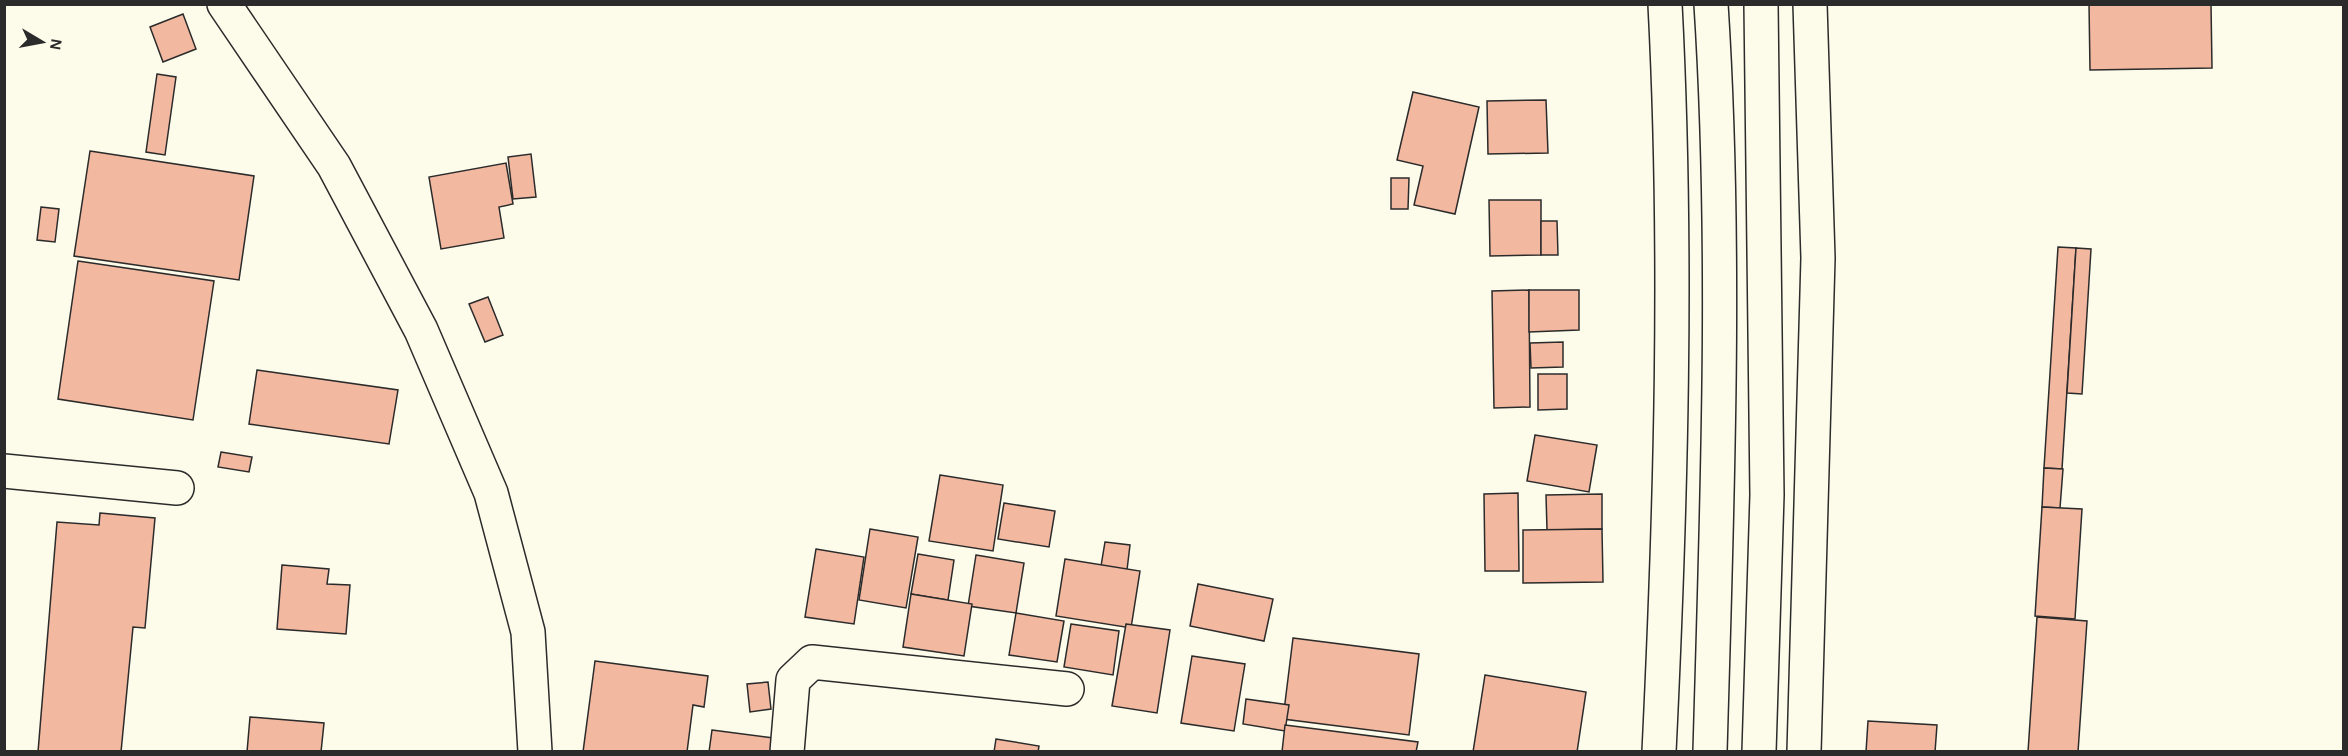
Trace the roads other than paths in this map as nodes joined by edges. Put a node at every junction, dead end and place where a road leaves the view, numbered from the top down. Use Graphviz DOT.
graph roads {
  1 [pos="224,4"];
  2 [pos="1665,4"];
  3 [pos="1712,4"];
  4 [pos="1761,4"];
  5 [pos="1810,4"];
  6 [pos="4,471"];
  7 [pos="177,488"];
  8 [pos="1067,689"];
  9 [pos="535,752"];
  10 [pos="787,752"];
  11 [pos="1659,752"];
  12 [pos="1710,752"];
  13 [pos="1759,752"];
  14 [pos="1804,752"];
  1 -- 9 [label="main road"];
  2 -- 11 [label="main road"];
  3 -- 12 [label="main road"];
  4 -- 13 [label="main road"];
  5 -- 14 [label="main road"];
  6 -- 7 [label="main road"];
  8 -- 10 [label="main road"];
}
